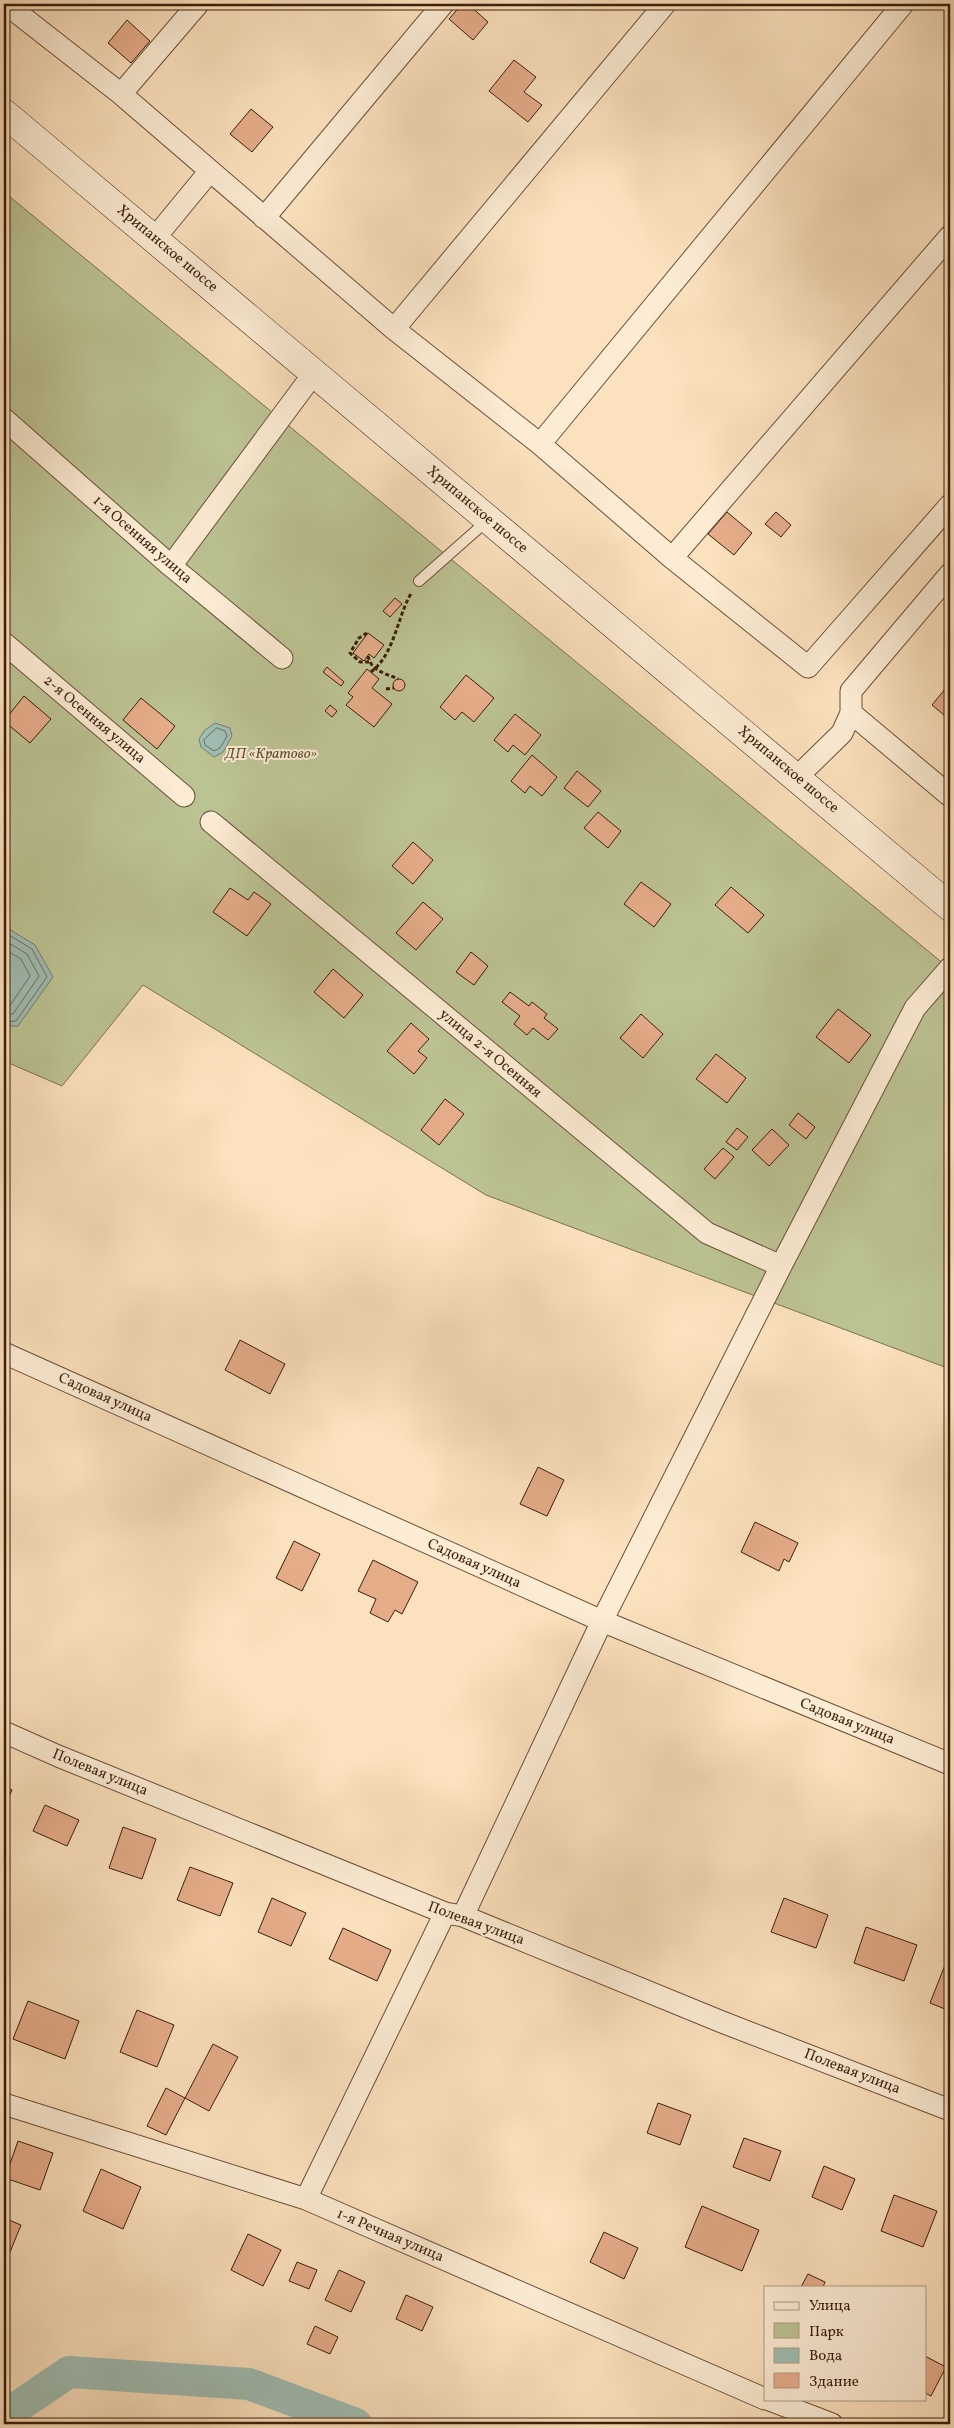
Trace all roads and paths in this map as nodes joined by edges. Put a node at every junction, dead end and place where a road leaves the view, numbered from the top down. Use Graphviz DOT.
graph roads {
  1 [pos="6,4"];
  2 [pos="198,4"];
  3 [pos="443,4"];
  4 [pos="665,4"];
  5 [pos="903,4"];
  6 [pos="121,94"];
  7 [pos="4,113"];
  8 [pos="210,172"];
  9 [pos="264,218"];
  10 [pos="950,236"];
  11 [pos="154,239"];
  12 [pos="394,329"];
  13 [pos="314,373"];
  14 [pos="4,419"];
  15 [pos="540,444"];
  16 [pos="950,505"];
  17 [pos="488,520"];
  18 [pos="672,558"];
  19 [pos="171,566"];
  20 [pos="950,574"];
  21 [pos="419,581"];
  22 [pos="366,633"];
  23 [pos="4,643"];
  24 [pos="368,656"];
  25 [pos="282,658"];
  26 [pos="369,662"];
  27 [pos="373,670"];
  28 [pos="398,679"];
  29 [pos="394,688"];
  30 [pos="386,689"];
  31 [pos="851,713"];
  32 [pos="797,777"];
  33 [pos="184,796"];
  34 [pos="950,796"];
  35 [pos="211,822"];
  36 [pos="950,907"];
  37 [pos="950,968"];
  38 [pos="781,1266"];
  39 [pos="4,1353"];
  40 [pos="602,1621"];
  41 [pos="4,1732"];
  42 [pos="950,1764"];
  43 [pos="454,1915"];
  44 [pos="4,2104"];
  45 [pos="950,2110"];
  46 [pos="306,2199"];
  47 [pos="764,2398"];
  48 [pos="769,2400"];
  49 [pos="832,2424"];
  1 -- 6 [label="street"];
  2 -- 6 [label="street"];
  3 -- 9 [label="street"];
  4 -- 12 [label="street"];
  5 -- 15 [label="street"];
  6 -- 8 [label="street"];
  7 -- 11 [label="main road, Хрипанское шоссе"];
  8 -- 9 [label="street"];
  8 -- 11 [label="street"];
  9 -- 12 [label="street"];
  10 -- 18 [label="street"];
  11 -- 13 [label="main road, Хрипанское шоссе"];
  12 -- 15 [label="street"];
  13 -- 17 [label="main road, Хрипанское шоссе"];
  13 -- 19 [label="street"];
  14 -- 19 [label="street, 1-я Осенняя улица"];
  15 -- 18 [label="street"];
  16 -- 18 [label="street"];
  17 -- 21 [label="lane"];
  17 -- 32 [label="main road, Хрипанское шоссе"];
  19 -- 25 [label="street, 1-я Осенняя улица"];
  20 -- 31 [label="street"];
  21 -- 27 [label="path"];
  22 -- 26 [label="path"];
  23 -- 33 [label="street, 2-я Осенняя улица"];
  24 -- 26 [label="path"];
  26 -- 27 [label="path"];
  27 -- 28 [label="path"];
  29 -- 30 [label="path"];
  31 -- 32 [label="street"];
  31 -- 34 [label="street"];
  32 -- 36 [label="main road, Хрипанское шоссе"];
  35 -- 38 [label="street, улица 2-я Осенняя"];
  37 -- 38 [label="street"];
  38 -- 40 [label="street"];
  39 -- 40 [label="street, Садовая улица"];
  40 -- 42 [label="street, Садовая улица"];
  40 -- 43 [label="street"];
  41 -- 43 [label="street, Полевая улица"];
  43 -- 45 [label="street, Полевая улица"];
  43 -- 46 [label="street"];
  44 -- 46 [label="street, 1-я Речная улица"];
  46 -- 47 [label="street, 1-я Речная улица"];
  48 -- 49 [label="street, 1-я Речная улица"];
}
